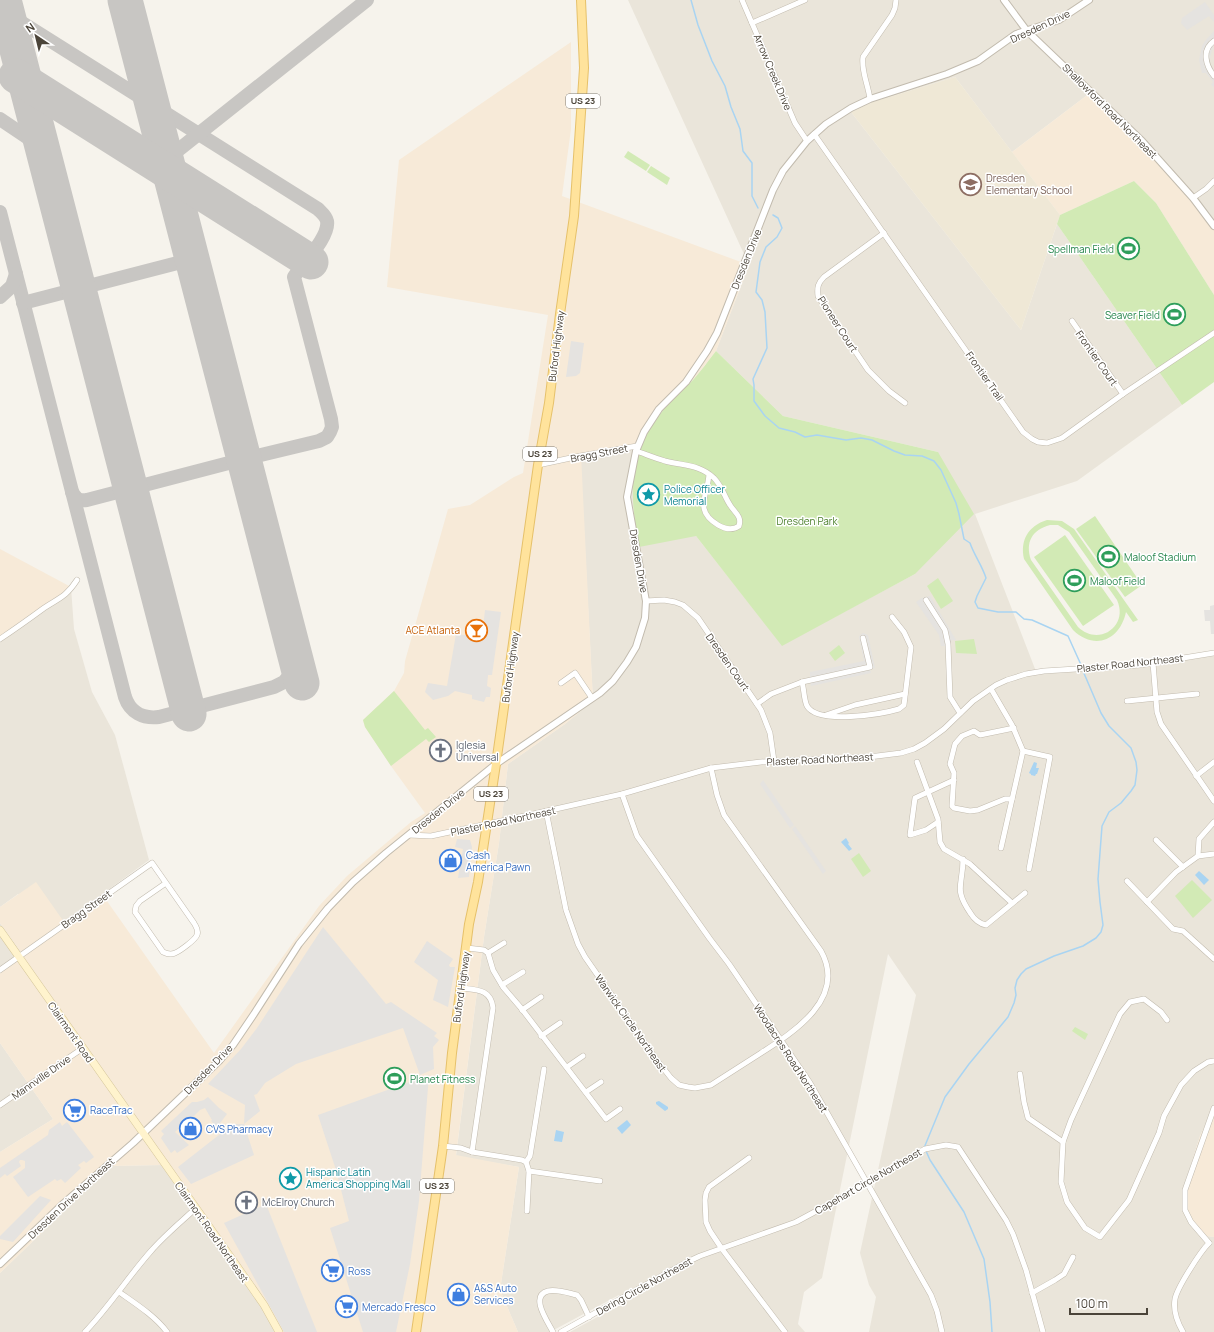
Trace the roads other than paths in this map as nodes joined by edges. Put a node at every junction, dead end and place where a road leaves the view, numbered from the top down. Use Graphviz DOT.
graph roads {
  1 [pos="581,0"];
  2 [pos="742,0"];
  3 [pos="805,0"];
  4 [pos="896,0"];
  5 [pos="1004,0"];
  6 [pos="1089,0"];
  7 [pos="752,23"];
  8 [pos="1027,31"];
  9 [pos="1214,41"];
  10 [pos="1214,76"];
  11 [pos="870,99"];
  12 [pos="814,134"];
  13 [pos="807,141"];
  14 [pos="1214,181"];
  15 [pos="1193,198"];
  16 [pos="1214,226"];
  17 [pos="884,233"];
  18 [pos="1072,321"];
  19 [pos="1214,333"];
  20 [pos="1123,394"];
  21 [pos="905,403"];
  22 [pos="636,448"];
  23 [pos="538,465"];
  24 [pos="709,474"];
  25 [pos="77,580"];
  26 [pos="926,600"];
  27 [pos="646,601"];
  28 [pos="892,616"];
  29 [pos="863,638"];
  30 [pos="0,639"];
  31 [pos="1214,653"];
  32 [pos="1153,663"];
  33 [pos="802,682"];
  34 [pos="561,683"];
  35 [pos="990,689"];
  36 [pos="905,694"];
  37 [pos="1197,694"];
  38 [pos="592,698"];
  39 [pos="1156,698"];
  40 [pos="1127,701"];
  41 [pos="757,704"];
  42 [pos="960,713"];
  43 [pos="825,716"];
  44 [pos="1014,728"];
  45 [pos="1023,751"];
  46 [pos="774,760"];
  47 [pos="917,762"];
  48 [pos="1214,762"];
  49 [pos="496,764"];
  50 [pos="711,768"];
  51 [pos="1196,776"];
  52 [pos="954,780"];
  53 [pos="928,792"];
  54 [pos="622,794"];
  55 [pos="1012,799"];
  56 [pos="1214,801"];
  57 [pos="546,812"];
  58 [pos="938,822"];
  59 [pos="1214,822"];
  60 [pos="486,824"];
  61 [pos="409,834"];
  62 [pos="1156,840"];
  63 [pos="1001,848"];
  64 [pos="1214,854"];
  65 [pos="1198,856"];
  66 [pos="963,859"];
  67 [pos="1182,867"];
  68 [pos="1029,869"];
  69 [pos="1127,881"];
  70 [pos="166,883"];
  71 [pos="1025,892"];
  72 [pos="1147,902"];
  73 [pos="1012,903"];
  74 [pos="0,930"];
  75 [pos="504,942"];
  76 [pos="467,948"];
  77 [pos="488,953"];
  78 [pos="19,957"];
  79 [pos="1214,959"];
  80 [pos="0,970"];
  81 [pos="523,972"];
  82 [pos="502,985"];
  83 [pos="461,988"];
  84 [pos="541,996"];
  85 [pos="522,1010"];
  86 [pos="1167,1020"];
  87 [pos="560,1023"];
  88 [pos="541,1036"];
  89 [pos="781,1040"];
  90 [pos="82,1048"];
  91 [pos="583,1056"];
  92 [pos="1214,1061"];
  93 [pos="566,1067"];
  94 [pos="544,1069"];
  95 [pos="1020,1074"];
  96 [pos="601,1082"];
  97 [pos="586,1092"];
  98 [pos="0,1105"];
  99 [pos="1214,1108"];
  100 [pos="620,1109"];
  101 [pos="143,1133"];
  102 [pos="1063,1142"];
  103 [pos="443,1146"];
  104 [pos="472,1152"];
  105 [pos="749,1158"];
  106 [pos="526,1162"];
  107 [pos="529,1171"];
  108 [pos="600,1181"];
  109 [pos="866,1182"];
  110 [pos="196,1208"];
  111 [pos="527,1211"];
  112 [pos="1211,1242"];
  113 [pos="722,1249"];
  114 [pos="1073,1257"];
  115 [pos="0,1264"];
  116 [pos="119,1292"];
  117 [pos="1032,1292"];
  118 [pos="589,1317"];
  119 [pos="85,1332"];
  120 [pos="167,1332"];
  121 [pos="279,1332"];
  122 [pos="416,1332"];
  123 [pos="553,1332"];
  124 [pos="561,1332"];
  125 [pos="785,1332"];
  126 [pos="942,1332"];
  127 [pos="1043,1332"];
  128 [pos="1183,1332"];
  1 -- 23 [label="main road, Buford Highway / US 23"];
  2 -- 7 [label="street, Arrow Creek Drive"];
  3 -- 7 [label="street"];
  4 -- 11 [label="street"];
  5 -- 8 [label="street, Shallowford Road Northeast"];
  6 -- 8 [label="street, Dresden Drive"];
  7 -- 13 [label="street, Arrow Creek Drive"];
  8 -- 11 [label="street, Dresden Drive"];
  8 -- 15 [label="street, Shallowford Road Northeast"];
  9 -- 10 [label="street"];
  11 -- 12 [label="street, Dresden Drive"];
  12 -- 13 [label="street, Dresden Drive"];
  12 -- 17 [label="street, Frontier Trail"];
  13 -- 22 [label="street, Dresden Drive"];
  14 -- 15 [label="street"];
  15 -- 16 [label="street, Shallowford Road Northeast"];
  17 -- 20 [label="street, Frontier Trail"];
  17 -- 21 [label="street, Pioneer Court"];
  18 -- 20 [label="street, Frontier Court"];
  19 -- 20 [label="street, Frontier Trail"];
  22 -- 23 [label="street, Bragg Street"];
  22 -- 24 [label="street"];
  22 -- 27 [label="street, Dresden Drive"];
  23 -- 49 [label="main road, Buford Highway / US 23"];
  24 -- 24 [label="street"];
  25 -- 30 [label="street"];
  26 -- 42 [label="street"];
  27 -- 38 [label="street, Dresden Drive"];
  27 -- 41 [label="street, Dresden Court"];
  28 -- 36 [label="street"];
  29 -- 33 [label="street"];
  31 -- 32 [label="street, Plaster Road Northeast"];
  32 -- 35 [label="street, Plaster Road Northeast"];
  32 -- 39 [label="street"];
  33 -- 41 [label="street"];
  33 -- 43 [label="street"];
  34 -- 38 [label="street"];
  35 -- 42 [label="street, Plaster Road Northeast"];
  35 -- 44 [label="street"];
  36 -- 43 [label="street"];
  36 -- 43 [label="street"];
  37 -- 39 [label="street"];
  38 -- 49 [label="street, Dresden Drive"];
  39 -- 40 [label="street"];
  39 -- 51 [label="street"];
  41 -- 46 [label="street, Dresden Court"];
  42 -- 46 [label="street, Plaster Road Northeast"];
  44 -- 45 [label="street"];
  44 -- 52 [label="street"];
  45 -- 55 [label="street"];
  45 -- 68 [label="street"];
  46 -- 50 [label="street, Plaster Road Northeast"];
  47 -- 53 [label="street"];
  48 -- 51 [label="street"];
  49 -- 60 [label="main road, Buford Highway / US 23"];
  49 -- 61 [label="street, Dresden Drive"];
  50 -- 54 [label="street, Plaster Road Northeast"];
  50 -- 89 [label="street, Warwick Circle Northeast"];
  51 -- 56 [label="street"];
  52 -- 53 [label="street"];
  52 -- 55 [label="street"];
  53 -- 58 [label="street"];
  53 -- 58 [label="street"];
  54 -- 57 [label="street, Plaster Road Northeast"];
  54 -- 89 [label="street, Woodacres Road Northeast"];
  55 -- 63 [label="street"];
  57 -- 60 [label="street, Plaster Road Northeast"];
  57 -- 89 [label="street, Warwick Circle Northeast"];
  58 -- 66 [label="street"];
  59 -- 65 [label="street"];
  60 -- 61 [label="street, Plaster Road Northeast"];
  60 -- 76 [label="main road, Buford Highway / US 23"];
  61 -- 101 [label="street, Dresden Drive"];
  62 -- 67 [label="street"];
  64 -- 65 [label="street"];
  65 -- 67 [label="street"];
  66 -- 73 [label="street"];
  66 -- 73 [label="street"];
  67 -- 72 [label="street"];
  69 -- 72 [label="street"];
  70 -- 70 [label="street, Bragg Street"];
  70 -- 78 [label="street, Bragg Street"];
  71 -- 73 [label="street"];
  72 -- 79 [label="street"];
  74 -- 78 [label="main road, Clairmont Road"];
  75 -- 77 [label="street"];
  76 -- 77 [label="street"];
  76 -- 83 [label="main road, Buford Highway / US 23"];
  77 -- 82 [label="street"];
  78 -- 80 [label="street, Bragg Street"];
  78 -- 90 [label="main road, Clairmont Road"];
  81 -- 82 [label="street"];
  82 -- 85 [label="street"];
  83 -- 103 [label="main road, Buford Highway / US 23"];
  83 -- 104 [label="street"];
  84 -- 85 [label="street"];
  85 -- 88 [label="street"];
  86 -- 102 [label="street"];
  87 -- 88 [label="street"];
  88 -- 93 [label="street"];
  89 -- 109 [label="street, Woodacres Road Northeast"];
  90 -- 98 [label="street, Mannville Drive"];
  90 -- 101 [label="main road, Clairmont Road"];
  91 -- 93 [label="street"];
  92 -- 102 [label="street"];
  93 -- 97 [label="street"];
  94 -- 106 [label="street"];
  95 -- 102 [label="street"];
  96 -- 97 [label="street"];
  97 -- 100 [label="street"];
  99 -- 112 [label="street"];
  101 -- 110 [label="main road, Clairmont Road Northeast"];
  101 -- 115 [label="street, Dresden Drive Northeast"];
  103 -- 104 [label="street"];
  103 -- 122 [label="main road, Buford Highway / US 23"];
  104 -- 106 [label="street"];
  105 -- 113 [label="street"];
  106 -- 107 [label="street"];
  107 -- 108 [label="street"];
  107 -- 111 [label="street"];
  109 -- 113 [label="street, Capehart Circle Northeast"];
  109 -- 117 [label="street, Capehart Circle Northeast"];
  109 -- 126 [label="street, Woodacres Road Northeast"];
  110 -- 116 [label="street"];
  110 -- 121 [label="main road, Clairmont Road Northeast"];
  112 -- 128 [label="street"];
  113 -- 118 [label="street, Dering Circle Northeast"];
  113 -- 125 [label="street"];
  114 -- 117 [label="street"];
  116 -- 119 [label="street"];
  116 -- 120 [label="street"];
  117 -- 127 [label="street, Capehart Circle Northeast"];
  118 -- 123 [label="street"];
  118 -- 124 [label="street, Dering Circle Northeast"];
}
